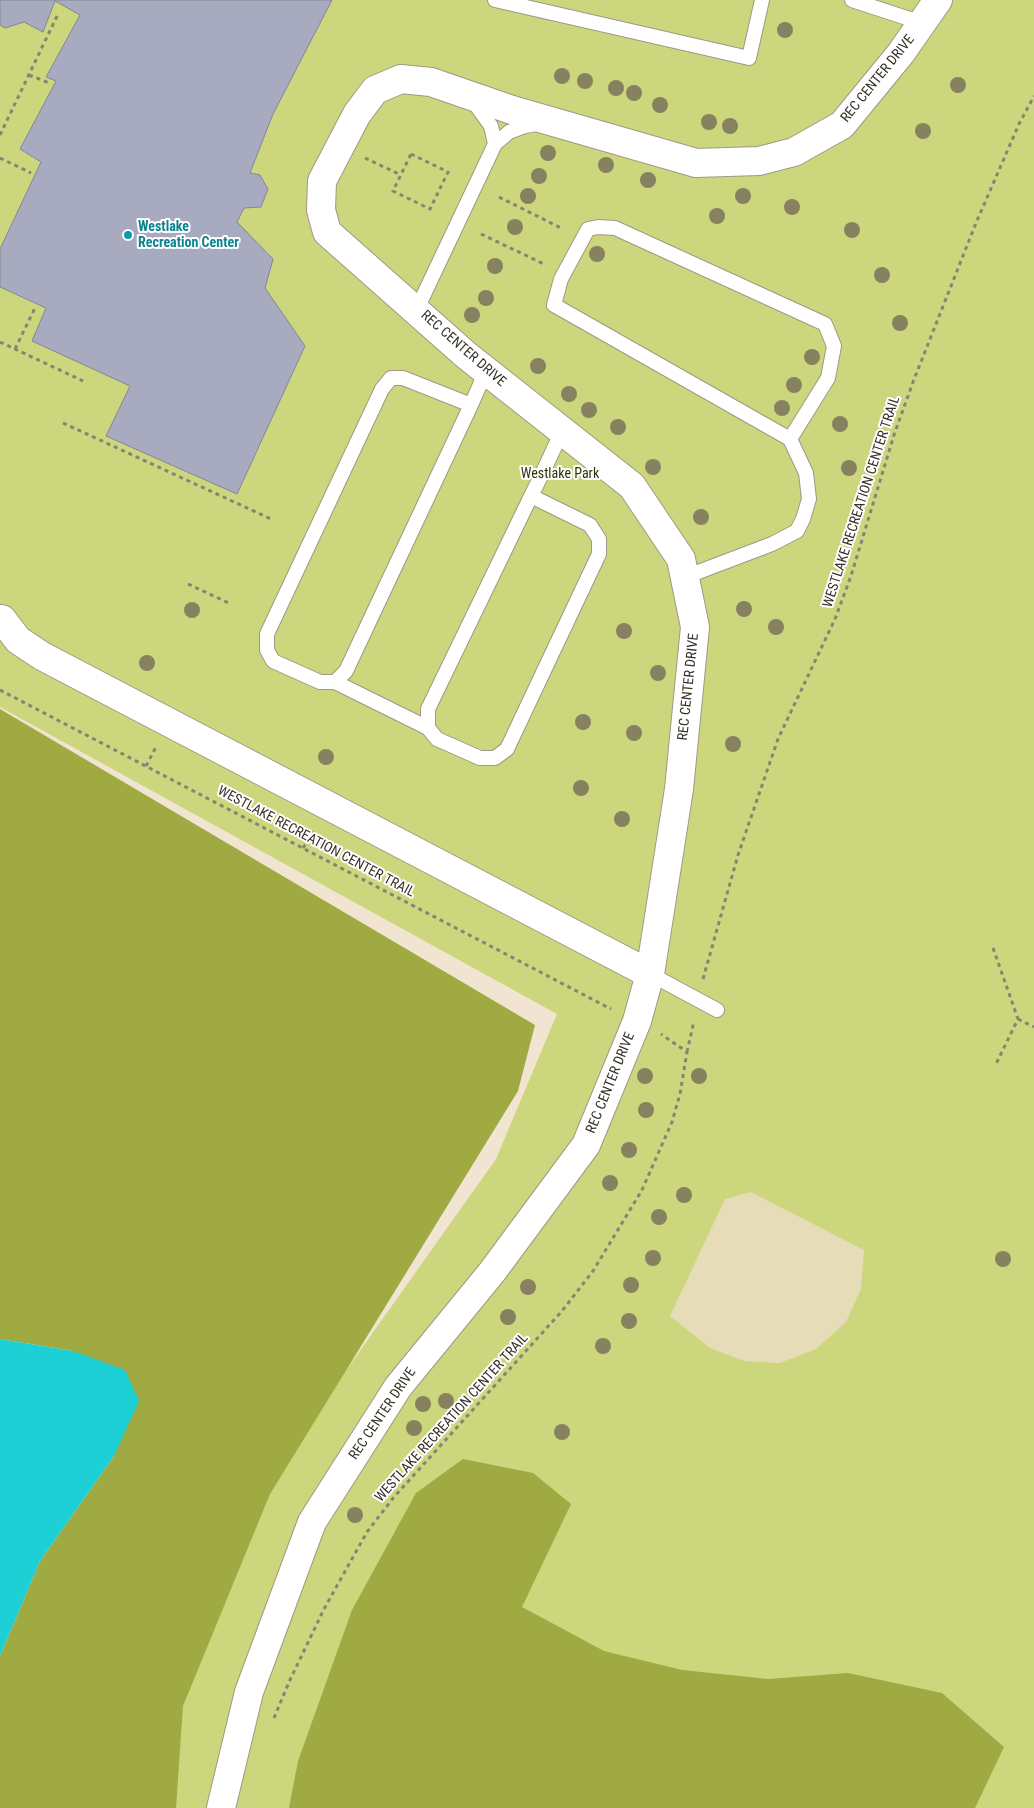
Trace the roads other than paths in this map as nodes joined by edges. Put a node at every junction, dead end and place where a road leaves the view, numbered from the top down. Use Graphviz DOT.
graph roads {
  1 [pos="495,0"];
  2 [pos="762,0"];
  3 [pos="852,0"];
  4 [pos="938,0"];
  5 [pos="922,23"];
  6 [pos="468,95"];
  7 [pos="551,121"];
  8 [pos="495,144"];
  9 [pos="417,309"];
  10 [pos="486,371"];
  11 [pos="471,405"];
  12 [pos="562,431"];
  13 [pos="790,439"];
  14 [pos="531,496"];
  15 [pos="685,577"];
  16 [pos="1,620"];
  17 [pos="335,682"];
  18 [pos="428,728"];
  19 [pos="650,974"];
  20 [pos="717,1010"];
  21 [pos="221,1808"];
  1 -- 2 [label="lane"];
  3 -- 5 [label="lane"];
  4 -- 5 [label="street, REC CENTER DRIVE"];
  5 -- 7 [label="street, REC CENTER DRIVE"];
  6 -- 7 [label="street, REC CENTER DRIVE"];
  6 -- 8 [label="lane"];
  6 -- 9 [label="street, REC CENTER DRIVE"];
  7 -- 8 [label="lane"];
  8 -- 9 [label="lane"];
  9 -- 10 [label="street, REC CENTER DRIVE"];
  10 -- 11 [label="lane"];
  10 -- 12 [label="street, REC CENTER DRIVE"];
  11 -- 17 [label="lane"];
  11 -- 17 [label="lane"];
  12 -- 14 [label="lane"];
  12 -- 15 [label="street, REC CENTER DRIVE"];
  13 -- 13 [label="lane"];
  13 -- 15 [label="lane"];
  14 -- 18 [label="lane"];
  14 -- 18 [label="lane"];
  15 -- 19 [label="street, REC CENTER DRIVE"];
  16 -- 19 [label="street"];
  17 -- 18 [label="lane"];
  19 -- 20 [label="lane"];
  19 -- 21 [label="street, REC CENTER DRIVE"];
}
